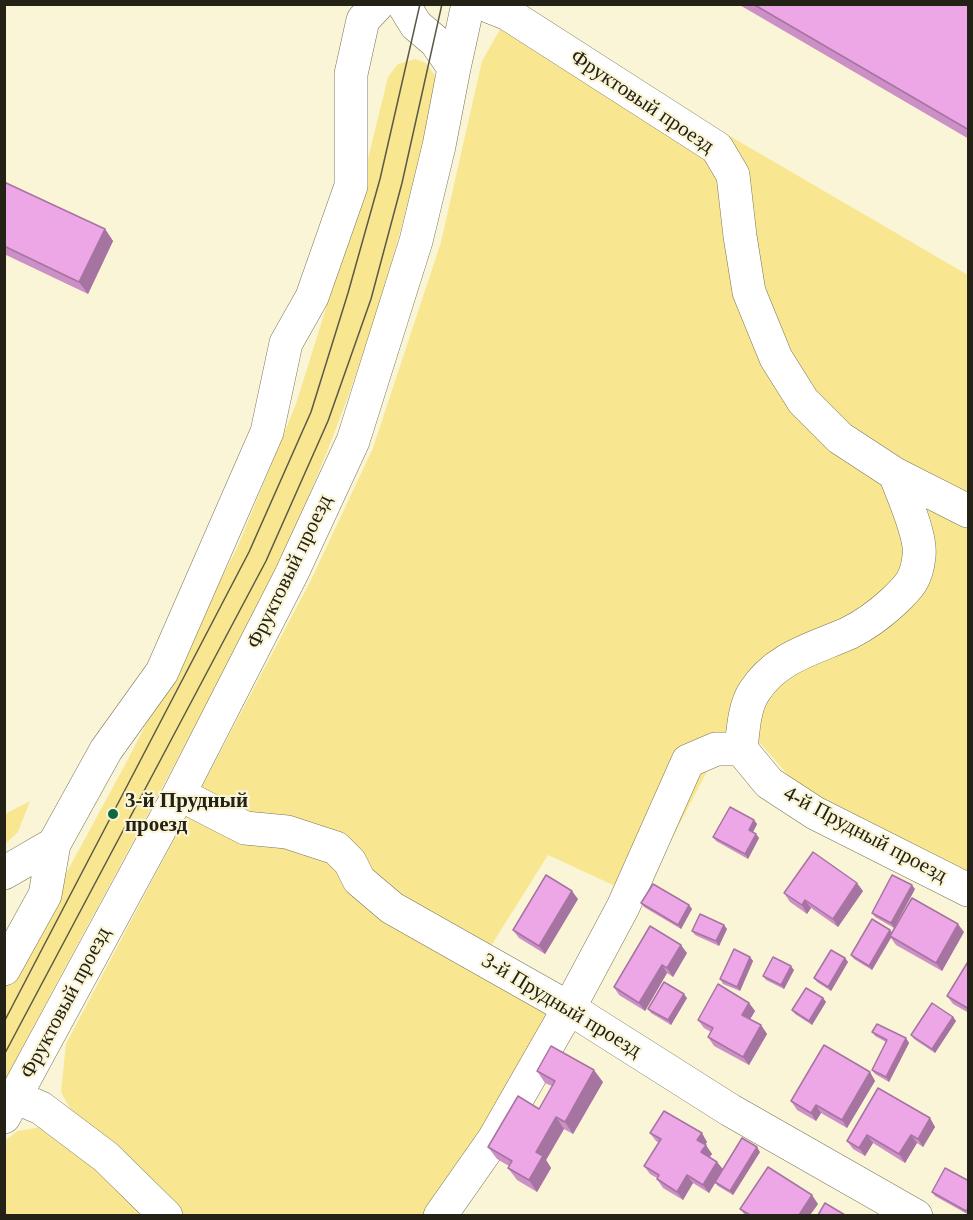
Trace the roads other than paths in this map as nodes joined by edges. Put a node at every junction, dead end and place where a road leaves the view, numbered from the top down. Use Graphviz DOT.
graph roads {
  1 [pos="378,4"];
  2 [pos="403,4"];
  3 [pos="468,4"];
  4 [pos="483,4"];
  5 [pos="454,68"];
  6 [pos="895,474"];
  7 [pos="969,511"];
  8 [pos="741,749"];
  9 [pos="178,794"];
  10 [pos="54,844"];
  11 [pos="4,873"];
  12 [pos="969,890"];
  13 [pos="4,969"];
  14 [pos="569,1008"];
  15 [pos="10,1107"];
  16 [pos="166,1215"];
  17 [pos="440,1215"];
  18 [pos="915,1215"];
  1 -- 10 [label="street"];
  2 -- 5 [label="street"];
  3 -- 5 [label="street, Фруктовый проезд"];
  4 -- 6 [label="street, Фруктовый проезд"];
  5 -- 9 [label="street, Фруктовый проезд"];
  6 -- 7 [label="street, Фруктовый проезд"];
  6 -- 8 [label="street"];
  8 -- 12 [label="street, 4-й Прудный проезд"];
  8 -- 14 [label="street"];
  9 -- 14 [label="street, 3-й Прудный проезд"];
  9 -- 15 [label="street, Фруктовый проезд"];
  10 -- 11 [label="street"];
  10 -- 13 [label="street"];
  14 -- 17 [label="street"];
  14 -- 18 [label="street, 3-й Прудный проезд"];
  15 -- 16 [label="street"];
}
